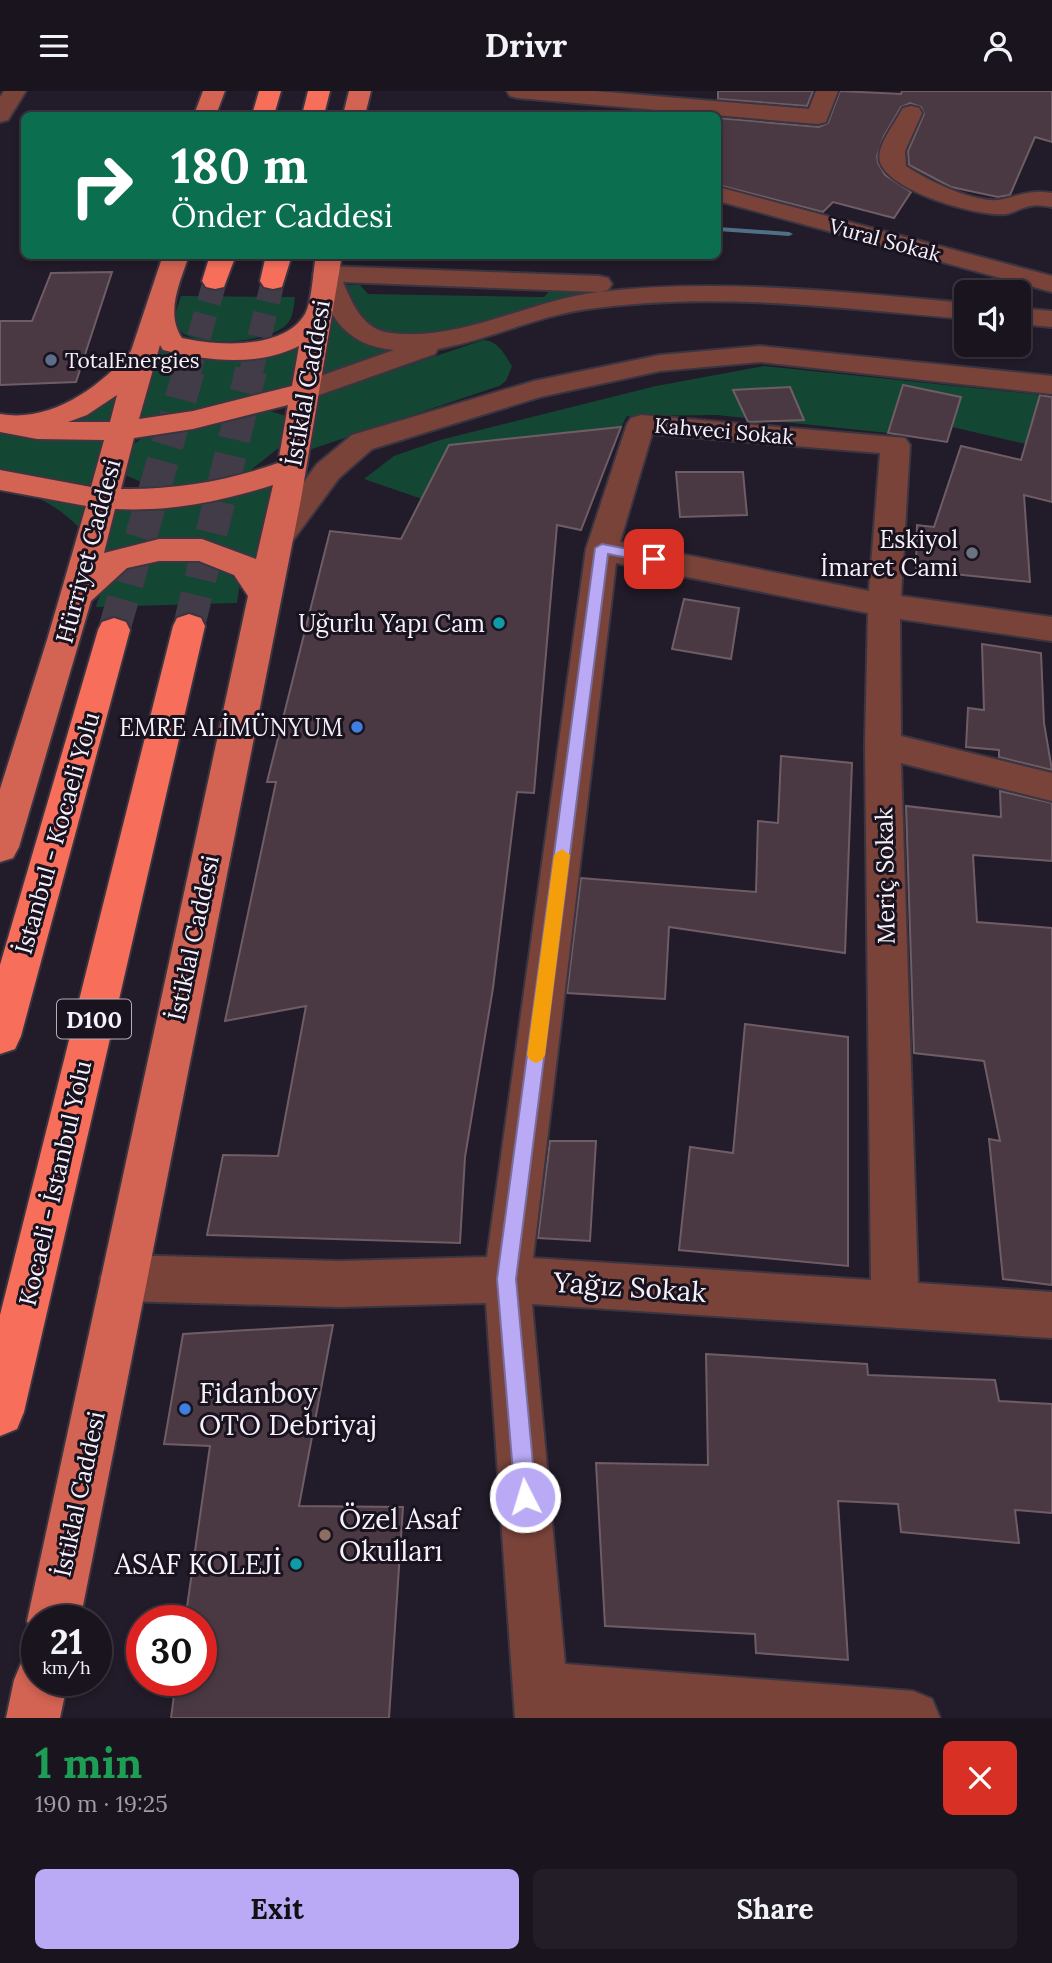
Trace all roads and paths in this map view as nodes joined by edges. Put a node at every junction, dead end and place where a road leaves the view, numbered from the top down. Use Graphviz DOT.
graph roads {
  1 [pos="15,91"];
  2 [pos="214,91"];
  3 [pos="234,91"];
  4 [pos="270,91"];
  5 [pos="319,91"];
  6 [pos="360,91"];
  7 [pos="518,91"];
  8 [pos="827,91"];
  9 [pos="709,100"];
  10 [pos="206,112"];
  11 [pos="226,112"];
  12 [pos="264,112"];
  13 [pos="314,112"];
  14 [pos="355,112"];
  15 [pos="911,113"];
  16 [pos="0,115"];
  17 [pos="721,194"];
  18 [pos="1052,200"];
  19 [pos="950,226"];
  20 [pos="151,259"];
  21 [pos="175,259"];
  22 [pos="222,259"];
  23 [pos="278,259"];
  24 [pos="327,265"];
  25 [pos="215,281"];
  26 [pos="273,281"];
  27 [pos="599,284"];
  28 [pos="1052,284"];
  29 [pos="162,296"];
  30 [pos="954,310"];
  31 [pos="319,315"];
  32 [pos="1031,317"];
  33 [pos="1052,319"];
  34 [pos="457,337"];
  35 [pos="144,353"];
  36 [pos="1052,385"];
  37 [pos="2,424"];
  38 [pos="299,429"];
  39 [pos="362,442"];
  40 [pos="895,445"];
  41 [pos="113,462"];
  42 [pos="0,480"];
  43 [pos="0,485"];
  44 [pos="277,540"];
  45 [pos="602,548"];
  46 [pos="87,561"];
  47 [pos="264,595"];
  48 [pos="76,596"];
  49 [pos="884,604"];
  50 [pos="189,626"];
  51 [pos="1052,629"];
  52 [pos="114,630"];
  53 [pos="883,745"];
  54 [pos="1052,787"];
  55 [pos="0,847"];
  56 [pos="0,1036"];
  57 [pos="123,1278"];
  58 [pos="507,1279"];
  59 [pos="895,1306"];
  60 [pos="1052,1315"];
  61 [pos="0,1412"];
  62 [pos="56,1605"];
  63 [pos="38,1696"];
  64 [pos="542,1704"];
  65 [pos="33,1718"];
  66 [pos="913,1718"];
  1 -- 16 [label="street"];
  2 -- 10 [label="main road"];
  3 -- 11 [label="main road"];
  4 -- 12 [label="highway"];
  5 -- 13 [label="highway"];
  6 -- 14 [label="main road"];
  7 -- 9 [label="street"];
  8 -- 9 [label="street"];
  15 -- 19 [label="street"];
  17 -- 19 [label="street, Vural Sokak"];
  18 -- 19 [label="street"];
  19 -- 28 [label="street, Vural Sokak"];
  20 -- 35 [label="main road"];
  21 -- 29 [label="main road, Hürriyet Caddesi"];
  22 -- 25 [label="highway"];
  23 -- 26 [label="highway"];
  24 -- 27 [label="street"];
  24 -- 31 [label="main road, İstiklal Caddesi"];
  24 -- 34 [label="street"];
  29 -- 31 [label="main road"];
  29 -- 35 [label="main road, Hürriyet Caddesi"];
  30 -- 34 [label="street"];
  31 -- 38 [label="main road, İstiklal Caddesi"];
  32 -- 33 [label="street"];
  34 -- 38 [label="street"];
  35 -- 37 [label="main road"];
  35 -- 41 [label="main road, Hürriyet Caddesi"];
  36 -- 39 [label="street"];
  37 -- 41 [label="main road"];
  38 -- 39 [label="street"];
  38 -- 41 [label="main road"];
  38 -- 41 [label="main road"];
  38 -- 44 [label="main road, İstiklal Caddesi"];
  39 -- 44 [label="street"];
  40 -- 45 [label="street, Kahveci Sokak"];
  40 -- 49 [label="street, Meriç Sokak"];
  41 -- 42 [label="main road"];
  41 -- 46 [label="main road, Hürriyet Caddesi"];
  43 -- 46 [label="main road"];
  44 -- 47 [label="main road, İstiklal Caddesi"];
  45 -- 49 [label="street"];
  45 -- 58 [label="street"];
  46 -- 48 [label="main road, Hürriyet Caddesi"];
  47 -- 48 [label="main road"];
  47 -- 57 [label="main road, İstiklal Caddesi"];
  48 -- 55 [label="main road, Hürriyet Caddesi"];
  49 -- 51 [label="street"];
  49 -- 53 [label="street, Meriç Sokak"];
  50 -- 61 [label="highway, Kocaeli - İstanbul Yolu / D100"];
  52 -- 56 [label="highway, İstanbul - Kocaeli Yolu"];
  53 -- 54 [label="street"];
  53 -- 59 [label="street, Meriç Sokak"];
  57 -- 58 [label="street, Yağız Sokak"];
  57 -- 62 [label="main road, İstiklal Caddesi"];
  58 -- 59 [label="street, Yağız Sokak"];
  58 -- 64 [label="street"];
  59 -- 60 [label="street, Yağız Sokak"];
  63 -- 65 [label="main road"];
  64 -- 66 [label="street"];
}
